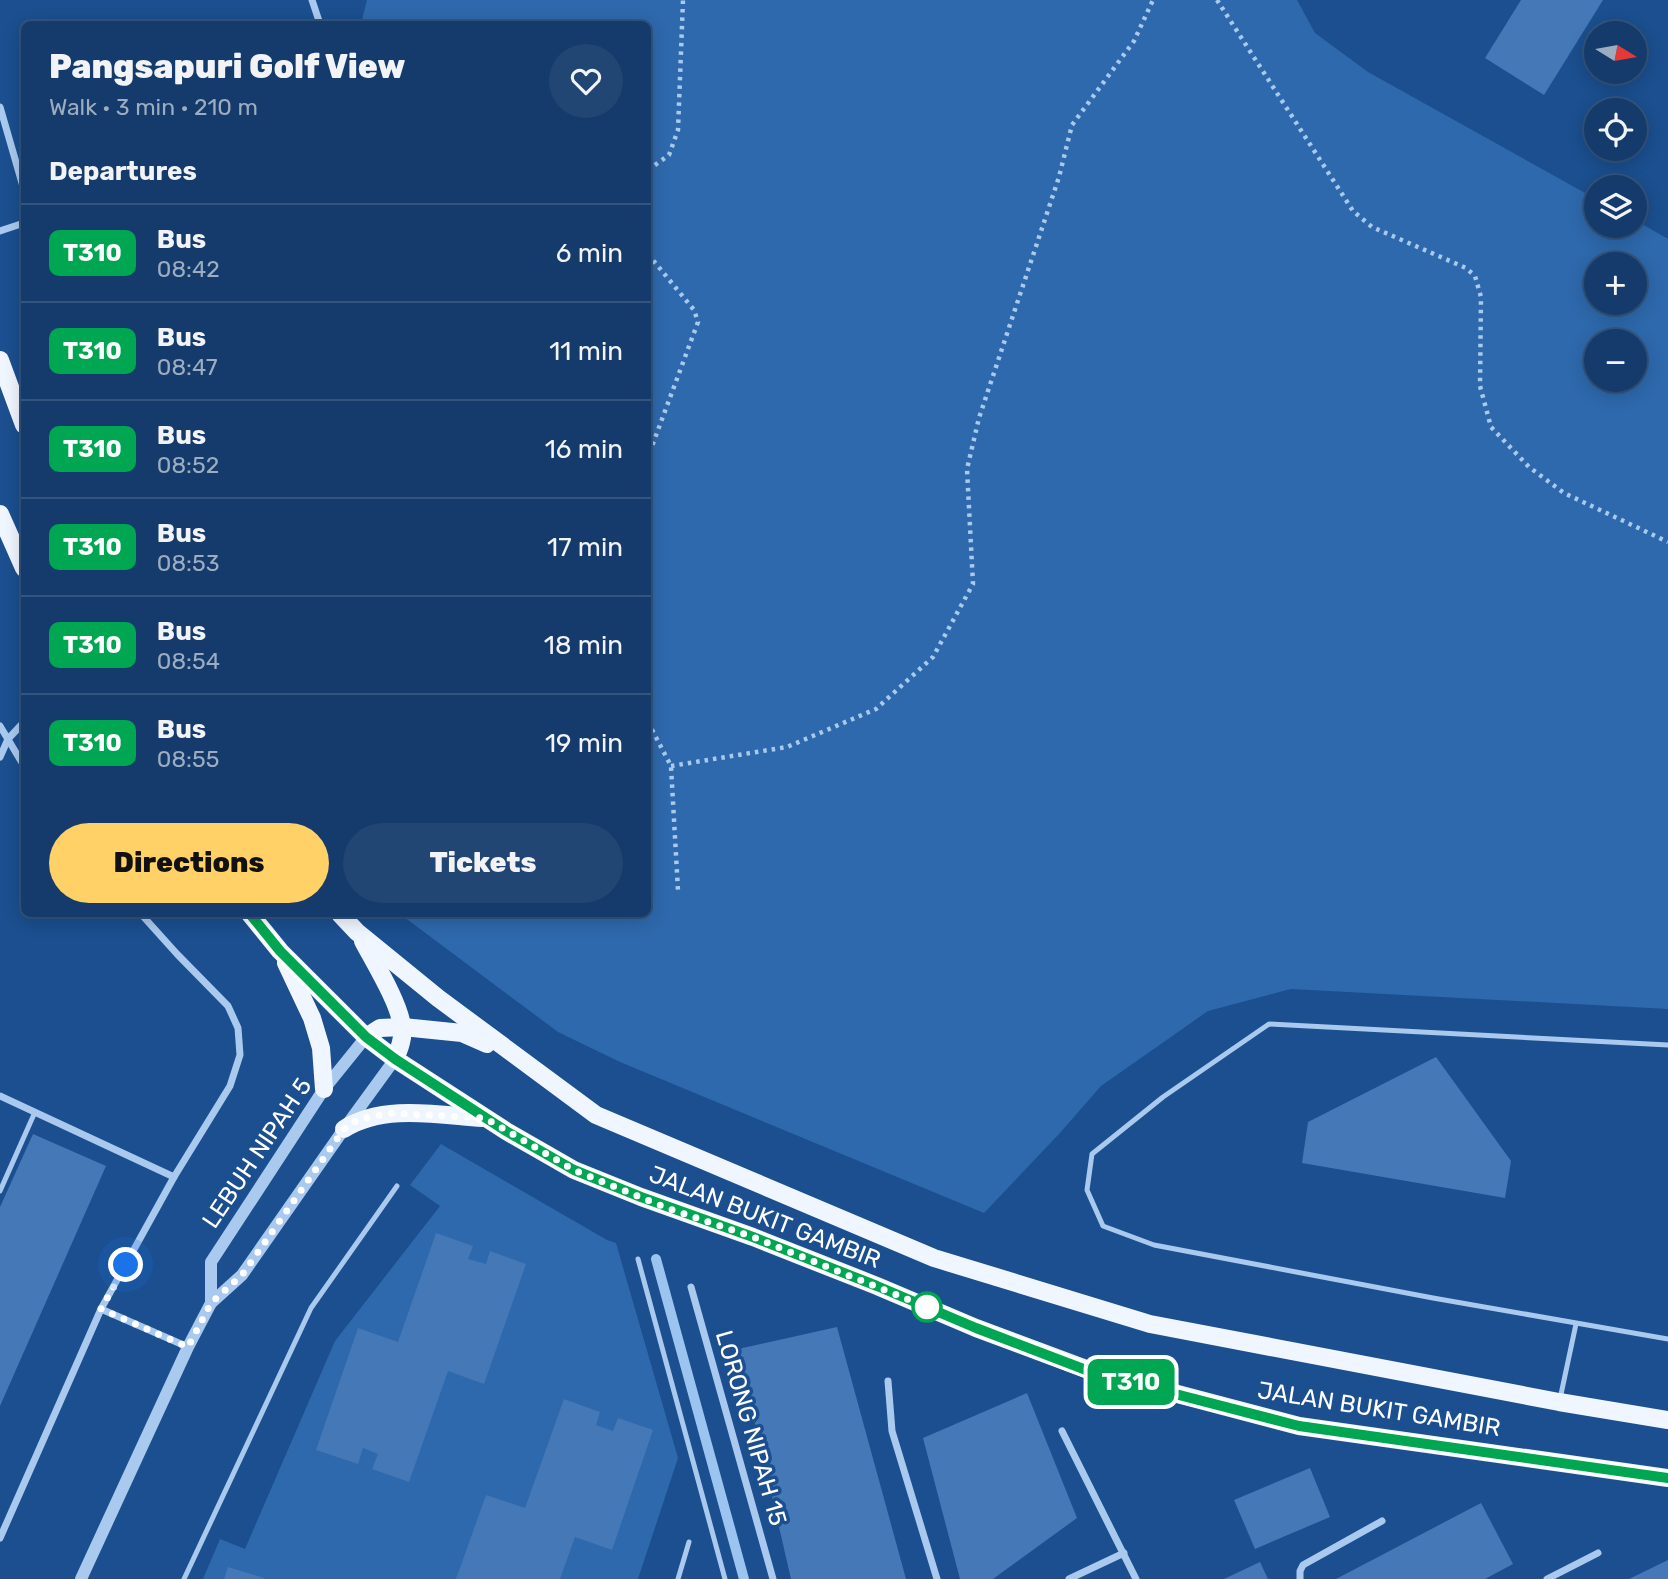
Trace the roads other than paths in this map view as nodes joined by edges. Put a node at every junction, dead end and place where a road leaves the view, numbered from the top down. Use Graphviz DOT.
graph roads {
  1 [pos="312,0"];
  2 [pos="318,21"];
  3 [pos="0,107"];
  4 [pos="21,180"];
  5 [pos="21,224"];
  6 [pos="0,231"];
  7 [pos="0,360"];
  8 [pos="21,417"];
  9 [pos="0,514"];
  10 [pos="21,561"];
  11 [pos="21,725"];
  12 [pos="0,726"];
  13 [pos="8,739"];
  14 [pos="0,757"];
  15 [pos="21,761"];
  16 [pos="144,917"];
  17 [pos="252,917"];
  18 [pos="343,917"];
  19 [pos="357,932"];
  20 [pos="280,951"];
  21 [pos="402,1027"];
  22 [pos="366,1037"];
  23 [pos="1668,1045"];
  24 [pos="511,1054"];
  25 [pos="395,1059"];
  26 [pos="324,1089"];
  27 [pos="0,1096"];
  28 [pos="35,1112"];
  29 [pos="485,1118"];
  30 [pos="344,1129"];
  31 [pos="174,1177"];
  32 [pos="397,1186"];
  33 [pos="0,1191"];
  34 [pos="638,1259"];
  35 [pos="691,1287"];
  36 [pos="211,1303"];
  37 [pos="101,1309"];
  38 [pos="1576,1324"];
  39 [pos="1668,1339"];
  40 [pos="188,1347"];
  41 [pos="888,1381"];
  42 [pos="1559,1402"];
  43 [pos="1668,1420"];
  44 [pos="1062,1431"];
  45 [pos="1668,1478"];
  46 [pos="1382,1521"];
  47 [pos="0,1538"];
  48 [pos="689,1542"];
  49 [pos="1124,1553"];
  50 [pos="1598,1553"];
  51 [pos="80,1579"];
  52 [pos="184,1579"];
  53 [pos="678,1579"];
  54 [pos="725,1579"];
  55 [pos="773,1579"];
  56 [pos="937,1579"];
  57 [pos="1069,1579"];
  58 [pos="1136,1579"];
  59 [pos="1300,1579"];
  60 [pos="1547,1579"];
  1 -- 2 [label="street"];
  3 -- 4 [label="street"];
  5 -- 6 [label="street"];
  7 -- 8 [label="main road"];
  9 -- 10 [label="main road"];
  11 -- 13 [label="street"];
  12 -- 13 [label="street"];
  13 -- 14 [label="street"];
  13 -- 15 [label="street"];
  16 -- 31 [label="street"];
  17 -- 20 [label="main road, JALAN BUKIT GAMBIR"];
  18 -- 19 [label="main road, JALAN BUKIT GAMBIR"];
  19 -- 21 [label="main road"];
  19 -- 24 [label="main road, JALAN BUKIT GAMBIR"];
  20 -- 22 [label="main road, JALAN BUKIT GAMBIR"];
  20 -- 26 [label="main road"];
  21 -- 22 [label="main road"];
  21 -- 24 [label="main road"];
  21 -- 25 [label="main road"];
  22 -- 25 [label="main road, JALAN BUKIT GAMBIR"];
  22 -- 26 [label="street, LEBUH NIPAH 5"];
  23 -- 38 [label="lane"];
  24 -- 42 [label="main road, JALAN BUKIT GAMBIR"];
  25 -- 29 [label="main road, JALAN BUKIT GAMBIR"];
  25 -- 30 [label="street, LEBUH NIPAH 5"];
  26 -- 36 [label="street, LEBUH NIPAH 5"];
  27 -- 28 [label="street"];
  28 -- 31 [label="street"];
  28 -- 33 [label="lane"];
  29 -- 30 [label="main road"];
  29 -- 45 [label="main road, JALAN BUKIT GAMBIR"];
  30 -- 36 [label="street, LEBUH NIPAH 5"];
  31 -- 37 [label="street"];
  32 -- 52 [label="lane"];
  34 -- 54 [label="lane"];
  35 -- 55 [label="street, LORONG NIPAH 15"];
  36 -- 40 [label="street, LEBUH NIPAH 5"];
  37 -- 40 [label="street"];
  37 -- 47 [label="street"];
  38 -- 39 [label="lane"];
  38 -- 42 [label="lane"];
  40 -- 51 [label="street, LEBUH NIPAH 5"];
  41 -- 56 [label="street"];
  42 -- 43 [label="main road, JALAN BUKIT GAMBIR"];
  44 -- 49 [label="street"];
  46 -- 59 [label="street"];
  48 -- 53 [label="lane"];
  49 -- 57 [label="street"];
  49 -- 58 [label="street"];
  50 -- 60 [label="street"];
}
